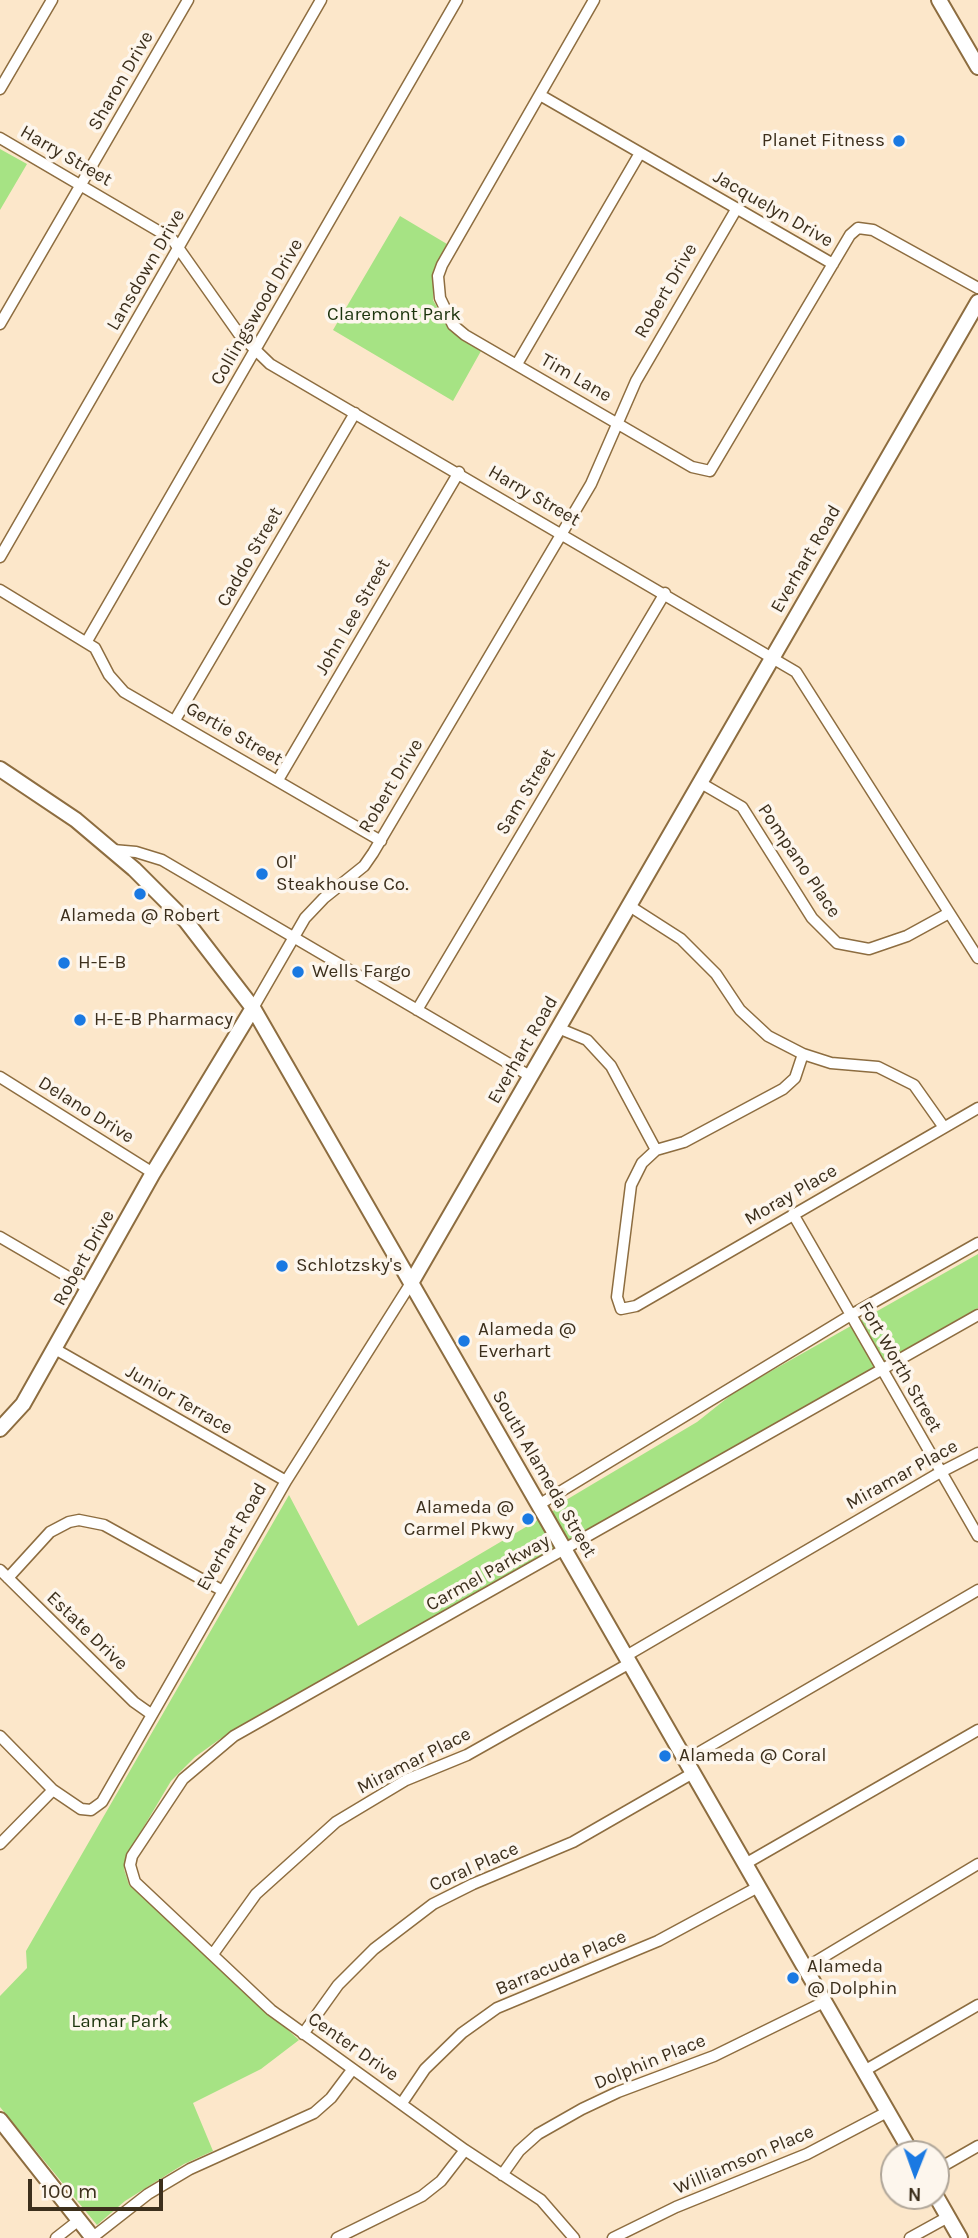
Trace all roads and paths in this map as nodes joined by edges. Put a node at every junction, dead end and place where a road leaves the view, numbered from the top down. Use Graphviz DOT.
graph roads {
  1 [pos="52,0"];
  2 [pos="188,0"];
  3 [pos="321,0"];
  4 [pos="457,0"];
  5 [pos="594,0"];
  6 [pos="939,0"];
  7 [pos="978,67"];
  8 [pos="0,89"];
  9 [pos="540,95"];
  10 [pos="0,138"];
  11 [pos="640,153"];
  12 [pos="81,185"];
  13 [pos="737,208"];
  14 [pos="179,247"];
  15 [pos="833,264"];
  16 [pos="978,288"];
  17 [pos="978,302"];
  18 [pos="0,324"];
  19 [pos="254,351"];
  20 [pos="516,364"];
  21 [pos="355,413"];
  22 [pos="619,424"];
  23 [pos="459,472"];
  24 [pos="562,533"];
  25 [pos="0,557"];
  26 [pos="0,590"];
  27 [pos="665,593"];
  28 [pos="87,641"];
  29 [pos="772,656"];
  30 [pos="175,720"];
  31 [pos="0,769"];
  32 [pos="278,780"];
  33 [pos="699,782"];
  34 [pos="381,841"];
  35 [pos="113,850"];
  36 [pos="628,905"];
  37 [pos="949,913"];
  38 [pos="293,935"];
  39 [pos="978,958"];
  40 [pos="253,1008"];
  41 [pos="417,1010"];
  42 [pos="558,1028"];
  43 [pos="803,1054"];
  44 [pos="530,1076"];
  45 [pos="0,1077"];
  46 [pos="978,1108"];
  47 [pos="943,1126"];
  48 [pos="656,1150"];
  49 [pos="153,1173"];
  50 [pos="793,1214"];
  51 [pos="0,1237"];
  52 [pos="978,1243"];
  53 [pos="411,1283"];
  54 [pos="89,1289"];
  55 [pos="851,1315"];
  56 [pos="978,1315"];
  57 [pos="55,1349"];
  58 [pos="883,1369"];
  59 [pos="0,1429"];
  60 [pos="978,1453"];
  61 [pos="939,1472"];
  62 [pos="286,1481"];
  63 [pos="540,1504"];
  64 [pos="978,1536"];
  65 [pos="565,1550"];
  66 [pos="4,1574"];
  67 [pos="978,1590"];
  68 [pos="223,1591"];
  69 [pos="628,1659"];
  70 [pos="151,1714"];
  71 [pos="978,1730"];
  72 [pos="0,1736"];
  73 [pos="686,1760"];
  74 [pos="693,1773"];
  75 [pos="53,1790"];
  76 [pos="0,1844"];
  77 [pos="745,1864"];
  78 [pos="978,1864"];
  79 [pos="130,1865"];
  80 [pos="758,1887"];
  81 [pos="213,1954"];
  82 [pos="805,1968"];
  83 [pos="824,2002"];
  84 [pos="978,2005"];
  85 [pos="303,2034"];
  86 [pos="352,2070"];
  87 [pos="864,2071"];
  88 [pos="402,2103"];
  89 [pos="887,2112"];
  90 [pos="0,2120"];
  91 [pos="904,2140"];
  92 [pos="978,2146"];
  93 [pos="466,2150"];
  94 [pos="950,2162"];
  95 [pos="502,2175"];
  96 [pos="944,2210"];
  97 [pos="948,2217"];
  98 [pos="79,2220"];
  99 [pos="56,2238"];
  100 [pos="93,2238"];
  101 [pos="337,2238"];
  102 [pos="575,2238"];
  103 [pos="613,2238"];
  104 [pos="910,2238"];
  105 [pos="960,2238"];
  1 -- 8 [label="street"];
  2 -- 12 [label="street, Sharon Drive"];
  3 -- 14 [label="street, Lansdown Drive"];
  4 -- 19 [label="street, Collingswood Drive"];
  5 -- 9 [label="street"];
  6 -- 7 [label="main road"];
  9 -- 11 [label="street, Jacquelyn Drive"];
  9 -- 20 [label="street, Tim Lane"];
  10 -- 12 [label="street, Harry Street"];
  11 -- 13 [label="street, Jacquelyn Drive"];
  11 -- 20 [label="street"];
  12 -- 14 [label="street, Harry Street"];
  12 -- 18 [label="street, Sharon Drive"];
  13 -- 15 [label="street, Jacquelyn Drive"];
  13 -- 22 [label="street, Robert Drive"];
  14 -- 19 [label="street, Harry Street"];
  14 -- 25 [label="street, Lansdown Drive"];
  15 -- 16 [label="street, Jacquelyn Drive"];
  15 -- 22 [label="street, Tim Lane"];
  17 -- 29 [label="main road, Everhart Road"];
  19 -- 21 [label="street, Harry Street"];
  19 -- 28 [label="street, Collingswood Drive"];
  20 -- 22 [label="street, Tim Lane"];
  21 -- 23 [label="street, Harry Street"];
  21 -- 30 [label="street, Caddo Street"];
  22 -- 24 [label="street, Robert Drive"];
  23 -- 24 [label="street, Harry Street"];
  23 -- 32 [label="street, John Lee Street"];
  24 -- 27 [label="street, Harry Street"];
  24 -- 34 [label="street, Robert Drive"];
  26 -- 28 [label="street"];
  27 -- 29 [label="street, Harry Street"];
  27 -- 41 [label="street, Sam Street"];
  28 -- 30 [label="street, Gertie Street"];
  29 -- 33 [label="main road, Everhart Road"];
  29 -- 37 [label="street, Harry Street"];
  30 -- 32 [label="street, Gertie Street"];
  31 -- 35 [label="main road, South Alameda Street"];
  32 -- 34 [label="street, Gertie Street"];
  33 -- 36 [label="main road, Everhart Road"];
  33 -- 37 [label="street, Pompano Place"];
  34 -- 38 [label="street, Robert Drive"];
  35 -- 38 [label="street"];
  35 -- 40 [label="main road, South Alameda Street"];
  36 -- 42 [label="main road, Everhart Road"];
  36 -- 43 [label="street"];
  37 -- 39 [label="street, Harry Street"];
  38 -- 40 [label="street, Robert Drive"];
  38 -- 41 [label="street"];
  40 -- 49 [label="main road, Robert Drive"];
  40 -- 53 [label="main road, South Alameda Street"];
  41 -- 44 [label="street"];
  42 -- 44 [label="main road, Everhart Road"];
  42 -- 48 [label="street"];
  43 -- 47 [label="street"];
  43 -- 48 [label="street"];
  44 -- 53 [label="main road, Everhart Road"];
  45 -- 49 [label="street, Delano Drive"];
  46 -- 47 [label="street, Moray Place"];
  47 -- 50 [label="street, Moray Place"];
  48 -- 50 [label="street, Moray Place"];
  49 -- 54 [label="main road, Robert Drive"];
  50 -- 55 [label="street, Fort Worth Street"];
  51 -- 54 [label="street"];
  52 -- 55 [label="street, Carmel Parkway"];
  53 -- 62 [label="street, Everhart Road"];
  53 -- 63 [label="main road, South Alameda Street"];
  54 -- 57 [label="main road, Robert Drive"];
  55 -- 58 [label="street, Fort Worth Street"];
  55 -- 63 [label="street, Carmel Parkway"];
  56 -- 58 [label="street, Carmel Parkway"];
  57 -- 59 [label="main road, Robert Drive"];
  57 -- 62 [label="street, Junior Terrace"];
  58 -- 61 [label="street, Fort Worth Street"];
  58 -- 65 [label="street, Carmel Parkway"];
  60 -- 61 [label="street, Miramar Place"];
  61 -- 64 [label="street, Fort Worth Street"];
  61 -- 69 [label="street, Miramar Place"];
  62 -- 68 [label="street, Everhart Road"];
  63 -- 65 [label="main road, South Alameda Street"];
  65 -- 69 [label="main road, South Alameda Street"];
  65 -- 79 [label="street, Carmel Parkway"];
  66 -- 68 [label="street"];
  66 -- 70 [label="street, Estate Drive"];
  67 -- 73 [label="street"];
  68 -- 70 [label="street, Everhart Road"];
  69 -- 73 [label="main road, South Alameda Street"];
  69 -- 81 [label="street, Miramar Place"];
  70 -- 75 [label="street, Everhart Road"];
  71 -- 77 [label="street"];
  72 -- 75 [label="street"];
  73 -- 74 [label="main road, South Alameda Street"];
  74 -- 77 [label="main road, South Alameda Street"];
  74 -- 85 [label="street, Coral Place"];
  75 -- 76 [label="street"];
  77 -- 80 [label="main road, South Alameda Street"];
  78 -- 82 [label="street"];
  79 -- 81 [label="street, Center Drive"];
  80 -- 82 [label="main road, South Alameda Street"];
  80 -- 88 [label="street, Barracuda Place"];
  81 -- 85 [label="street, Center Drive"];
  82 -- 83 [label="main road, South Alameda Street"];
  83 -- 87 [label="main road, South Alameda Street"];
  83 -- 95 [label="street, Dolphin Place"];
  84 -- 87 [label="street"];
  85 -- 86 [label="street, Center Drive"];
  86 -- 88 [label="street, Center Drive"];
  86 -- 100 [label="street"];
  87 -- 89 [label="main road, South Alameda Street"];
  88 -- 93 [label="street, Center Drive"];
  89 -- 91 [label="main road, South Alameda Street"];
  89 -- 103 [label="street, Williamson Place"];
  90 -- 98 [label="main road"];
  92 -- 94 [label="street"];
  93 -- 95 [label="street, Center Drive"];
  93 -- 101 [label="street"];
  95 -- 102 [label="street, Center Drive"];
  96 -- 97 [label="main road"];
  97 -- 104 [label="street"];
  97 -- 105 [label="main road"];
  98 -- 99 [label="street"];
  98 -- 100 [label="main road"];
}
